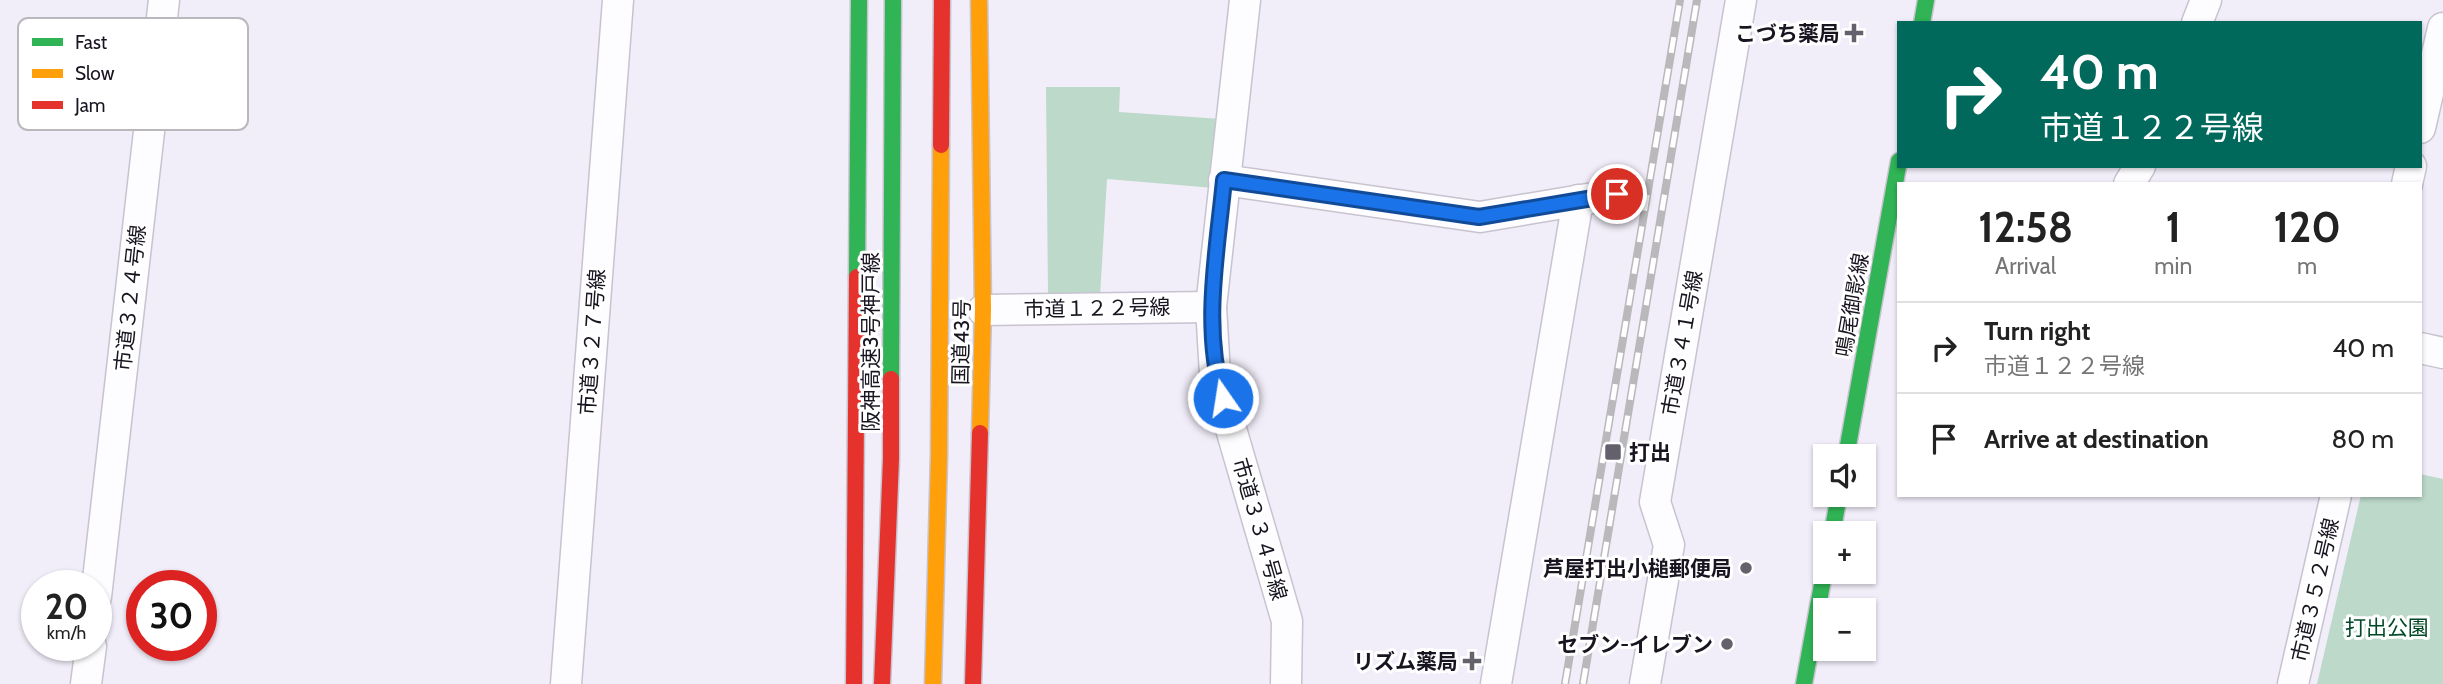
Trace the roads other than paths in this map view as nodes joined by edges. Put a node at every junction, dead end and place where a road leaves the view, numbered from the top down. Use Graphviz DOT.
graph roads {
  1 [pos="164,0"];
  2 [pos="618,0"];
  3 [pos="859,0"];
  4 [pos="893,0"];
  5 [pos="942,0"];
  6 [pos="979,0"];
  7 [pos="1245,0"];
  8 [pos="1741,0"];
  9 [pos="1926,0"];
  10 [pos="2206,0"];
  11 [pos="162,18"];
  12 [pos="1922,21"];
  13 [pos="2198,21"];
  14 [pos="2443,28"];
  15 [pos="2422,119"];
  16 [pos="149,130"];
  17 [pos="1224,180"];
  18 [pos="1897,187"];
  19 [pos="1617,194"];
  20 [pos="1578,200"];
  21 [pos="1894,225"];
  22 [pos="1211,307"];
  23 [pos="983,310"];
  24 [pos="2422,348"];
  25 [pos="2443,353"];
  26 [pos="1849,444"];
  27 [pos="2336,497"];
  28 [pos="99,570"];
  29 [pos="1822,584"];
  30 [pos="89,661"];
  31 [pos="86,684"];
  32 [pos="566,684"];
  33 [pos="854,684"];
  34 [pos="882,684"];
  35 [pos="933,684"];
  36 [pos="973,684"];
  37 [pos="1286,684"];
  38 [pos="1496,684"];
  39 [pos="1645,684"];
  40 [pos="1804,684"];
  41 [pos="2293,684"];
  1 -- 11 [label="street, 市道３２４号線"];
  2 -- 32 [label="street, 市道３２７号線"];
  3 -- 33 [label="main road"];
  4 -- 34 [label="main road, 阪神高速3号神戸線"];
  5 -- 35 [label="main road"];
  6 -- 23 [label="main road, 国道43号"];
  7 -- 17 [label="street, 市道３３４号線"];
  8 -- 39 [label="street, 市道３４１号線"];
  9 -- 12 [label="main road"];
  10 -- 13 [label="street"];
  14 -- 15 [label="street"];
  16 -- 28 [label="street, 市道３２４号線"];
  17 -- 20 [label="street"];
  17 -- 22 [label="street, 市道３３４号線"];
  18 -- 21 [label="main road, 鳴尾御影線"];
  19 -- 20 [label="street"];
  20 -- 38 [label="street"];
  21 -- 26 [label="main road, 鳴尾御影線"];
  22 -- 23 [label="street, 市道１２２号線"];
  22 -- 37 [label="street, 市道３３４号線"];
  23 -- 36 [label="main road, 国道43号"];
  24 -- 25 [label="street"];
  27 -- 41 [label="street, 市道３５２号線"];
  29 -- 40 [label="main road"];
  30 -- 31 [label="street"];
}
